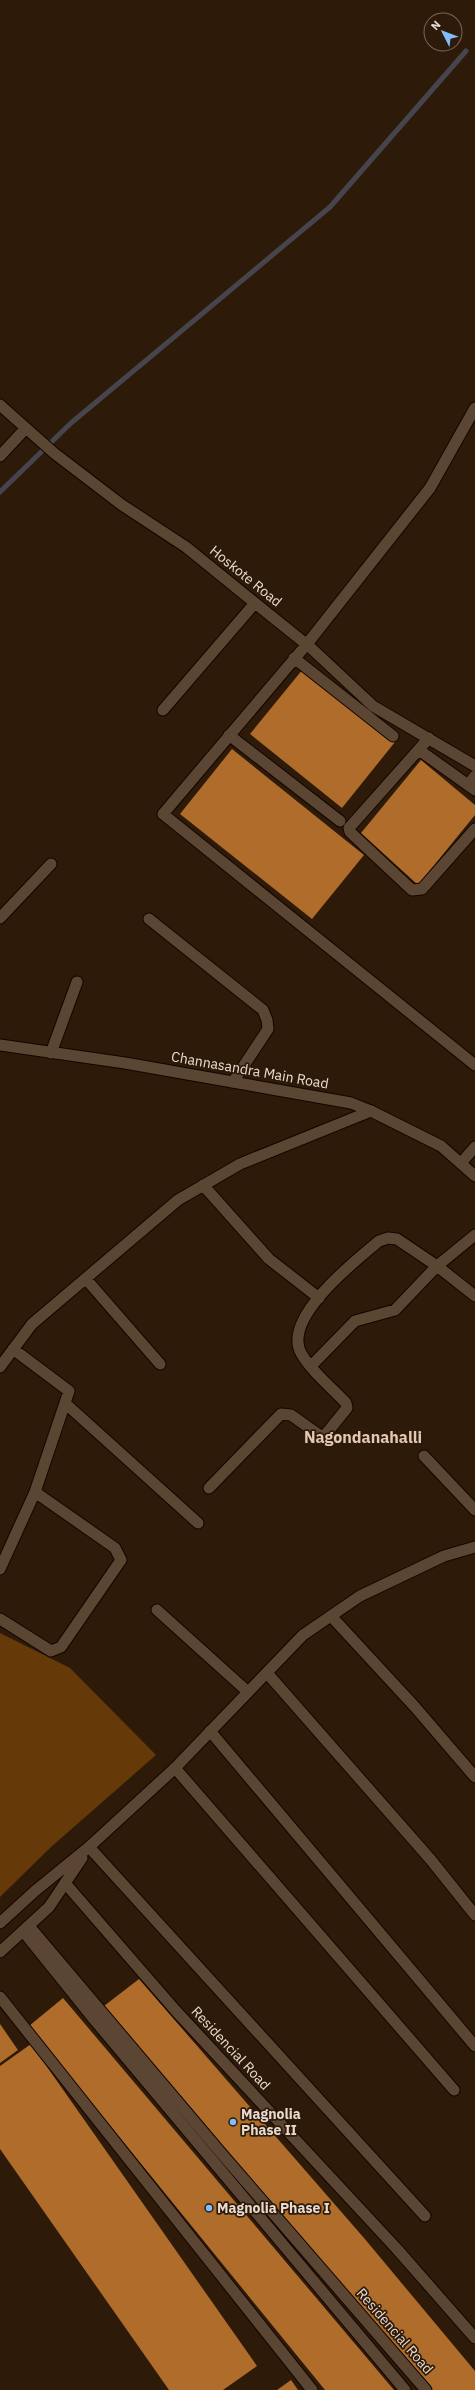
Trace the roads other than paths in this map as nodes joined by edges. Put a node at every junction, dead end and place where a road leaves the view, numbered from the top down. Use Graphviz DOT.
graph roads {
  1 [pos="0,405"];
  2 [pos="475,408"];
  3 [pos="26,428"];
  4 [pos="0,456"];
  5 [pos="255,603"];
  6 [pos="307,644"];
  7 [pos="294,658"];
  8 [pos="164,710"];
  9 [pos="229,735"];
  10 [pos="393,736"];
  11 [pos="429,738"];
  12 [pos="419,750"];
  13 [pos="475,766"];
  14 [pos="475,776"];
  15 [pos="471,787"];
  16 [pos="340,821"];
  17 [pos="475,829"];
  18 [pos="51,864"];
  19 [pos="0,918"];
  20 [pos="149,920"];
  21 [pos="77,982"];
  22 [pos="0,1045"];
  23 [pos="51,1053"];
  24 [pos="475,1065"];
  25 [pos="233,1082"];
  26 [pos="371,1111"];
  27 [pos="475,1148"];
  28 [pos="461,1164"];
  29 [pos="475,1176"];
  30 [pos="203,1186"];
  31 [pos="475,1235"];
  32 [pos="437,1266"];
  33 [pos="86,1279"];
  34 [pos="475,1296"];
  35 [pos="319,1298"];
  36 [pos="13,1349"];
  37 [pos="160,1364"];
  38 [pos="312,1365"];
  39 [pos="0,1367"];
  40 [pos="66,1404"];
  41 [pos="424,1456"];
  42 [pos="209,1488"];
  43 [pos="35,1492"];
  44 [pos="475,1510"];
  45 [pos="198,1523"];
  46 [pos="475,1547"];
  47 [pos="0,1569"];
  48 [pos="157,1610"];
  49 [pos="331,1616"];
  50 [pos="0,1619"];
  51 [pos="267,1673"];
  52 [pos="248,1692"];
  53 [pos="210,1731"];
  54 [pos="175,1768"];
  55 [pos="475,1777"];
  56 [pos="89,1847"];
  57 [pos="65,1883"];
  58 [pos="475,1914"];
  59 [pos="0,1923"];
  60 [pos="26,1928"];
  61 [pos="0,1952"];
  62 [pos="0,1997"];
  63 [pos="475,2046"];
  64 [pos="454,2090"];
  65 [pos="425,2216"];
  66 [pos="475,2338"];
  67 [pos="312,2390"];
  68 [pos="405,2390"];
  69 [pos="426,2390"];
  1 -- 3 [label="street, Hoskote Road"];
  2 -- 6 [label="street"];
  3 -- 4 [label="street"];
  3 -- 5 [label="street, Hoskote Road"];
  5 -- 6 [label="street, Hoskote Road"];
  5 -- 8 [label="street"];
  6 -- 7 [label="street"];
  6 -- 11 [label="street, Hoskote Road"];
  7 -- 9 [label="street"];
  7 -- 10 [label="street"];
  9 -- 16 [label="street"];
  9 -- 24 [label="street"];
  11 -- 12 [label="street"];
  11 -- 13 [label="street, Hoskote Road"];
  12 -- 15 [label="street"];
  12 -- 17 [label="street"];
  14 -- 15 [label="street"];
  18 -- 19 [label="street"];
  20 -- 25 [label="street"];
  21 -- 23 [label="street"];
  22 -- 23 [label="street, Channasandra Main Road"];
  23 -- 25 [label="street, Channasandra Main Road"];
  25 -- 26 [label="street, Channasandra Main Road"];
  26 -- 28 [label="street, Channasandra Main Road"];
  26 -- 30 [label="street"];
  27 -- 28 [label="street"];
  28 -- 29 [label="street, Channasandra Main Road"];
  30 -- 33 [label="street"];
  30 -- 35 [label="street"];
  31 -- 32 [label="street"];
  32 -- 34 [label="street"];
  32 -- 35 [label="street"];
  32 -- 38 [label="street"];
  33 -- 36 [label="street"];
  33 -- 37 [label="street"];
  35 -- 38 [label="street"];
  36 -- 39 [label="street"];
  36 -- 40 [label="street"];
  38 -- 42 [label="street"];
  40 -- 43 [label="street"];
  40 -- 45 [label="street"];
  41 -- 44 [label="street"];
  43 -- 47 [label="street"];
  43 -- 50 [label="street"];
  46 -- 49 [label="street"];
  48 -- 52 [label="street"];
  49 -- 51 [label="street"];
  49 -- 55 [label="street"];
  51 -- 52 [label="street"];
  51 -- 58 [label="street"];
  52 -- 53 [label="street"];
  53 -- 54 [label="street"];
  53 -- 63 [label="street"];
  54 -- 56 [label="street"];
  54 -- 64 [label="street"];
  56 -- 57 [label="street"];
  56 -- 59 [label="street"];
  56 -- 65 [label="street"];
  57 -- 60 [label="street"];
  57 -- 66 [label="street, Residencial Road"];
  60 -- 61 [label="street"];
  60 -- 68 [label="street"];
  60 -- 69 [label="street, Residencial Road"];
  62 -- 67 [label="street"];
}
